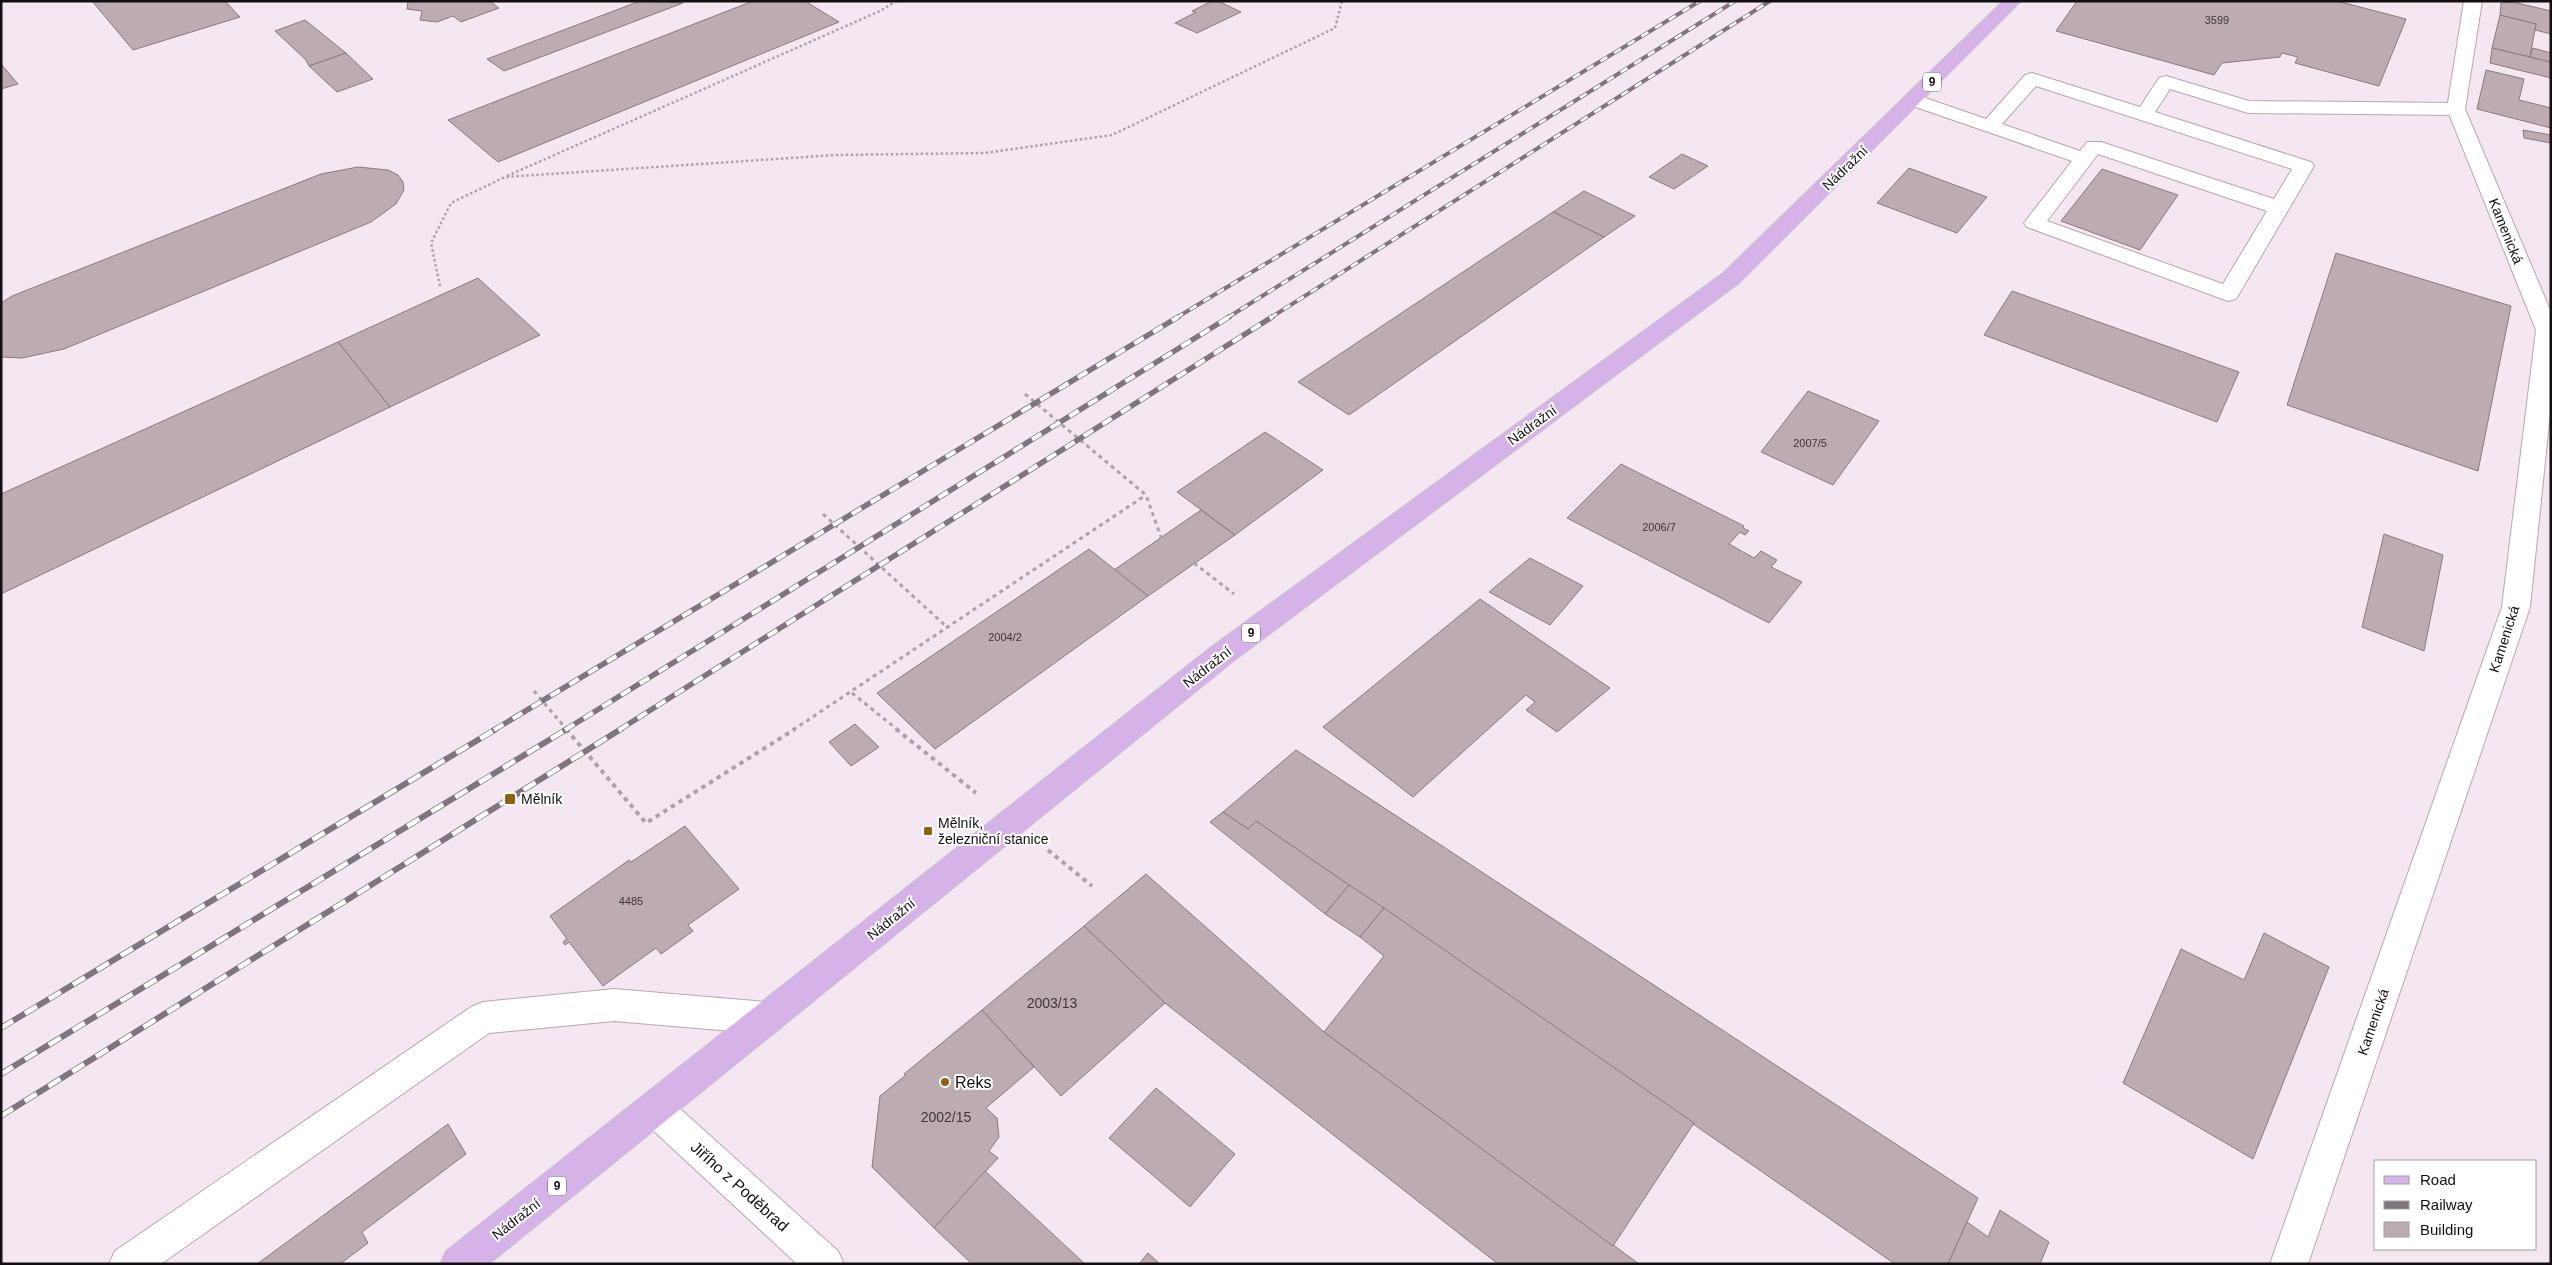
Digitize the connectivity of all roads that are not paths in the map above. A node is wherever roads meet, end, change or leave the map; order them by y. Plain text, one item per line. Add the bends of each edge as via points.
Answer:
1 (2013, 1) edge
2 (2473, 1) edge
3 (1914, 100) junction
4 (2456, 108) junction
5 (2144, 114) junction
6 (1990, 126) junction
7 (2084, 159) junction
8 (2279, 208) junction
9 (768, 1018) junction
10 (655, 1109) junction
11 (128, 1264) edge
12 (459, 1264) edge
13 (825, 1264) edge
14 (2289, 1264) edge

1 - 3 main road, Nádražní / 9
2 - 4 street
3 - 6 street
3 - 9 main road, Nádražní / 9 via 1732,278 1221,655
4 - 5 street via 2248,107 2166,82
4 - 14 street, Kamenická via 2547,330 2516,607
5 - 6 street via 2032,79
5 - 8 street via 2304,166
6 - 7 street
7 - 8 street via 2094,146
7 - 8 street via 2034,223 2228,294
9 - 10 main road, Nádražní / 9
9 - 11 street via 614,1005 483,1018
10 - 12 main road, Nádražní / 9
10 - 13 street, Jiřího z Poděbrad

